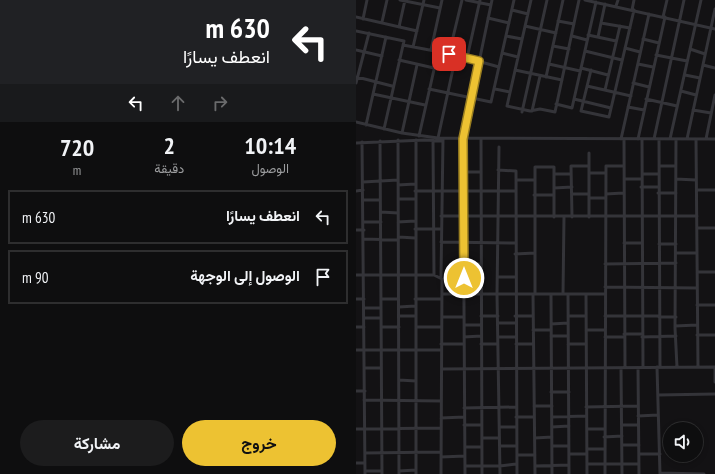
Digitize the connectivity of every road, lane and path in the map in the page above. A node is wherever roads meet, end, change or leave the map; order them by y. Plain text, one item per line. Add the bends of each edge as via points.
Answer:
1 (367, 0) edge
2 (387, 0) edge
3 (400, 0) edge
4 (405, 0) edge
5 (424, 0) edge
6 (442, 0) edge
7 (462, 0) edge
8 (466, 0) edge
9 (492, 0) edge
10 (514, 0) edge
11 (531, 0) edge
12 (547, 0) edge
13 (563, 0) edge
14 (579, 0) edge
15 (585, 0) edge
16 (618, 0) edge
17 (634, 0) edge
18 (667, 0) edge
19 (684, 0) edge
20 (701, 0) edge
21 (480, 1) edge
22 (598, 2) edge
23 (605, 4) junction
24 (423, 5) junction
25 (491, 5) junction
26 (616, 6) junction
27 (440, 8) junction
28 (715, 9) edge
29 (512, 10) junction
30 (633, 10) junction
31 (528, 14) junction
32 (649, 14) junction
33 (356, 17) edge
34 (664, 17) junction
35 (488, 18) junction
36 (363, 19) junction
37 (680, 20) junction
38 (558, 21) junction
39 (382, 22) junction
40 (509, 23) junction
41 (601, 23) junction
42 (574, 24) junction
43 (696, 24) junction
44 (525, 26) junction
45 (620, 26) junction
46 (399, 27) junction
47 (630, 28) junction
48 (711, 28) junction
49 (715, 28) edge
50 (540, 29) junction
51 (356, 31) edge
52 (417, 31) junction
53 (369, 33) junction
54 (556, 33) junction
55 (588, 35) junction
56 (506, 36) junction
57 (572, 36) junction
58 (386, 37) junction
59 (598, 37) junction
60 (522, 39) junction
61 (643, 39) junction
62 (588, 40) junction
63 (616, 42) junction
64 (659, 43) junction
65 (403, 45) junction
66 (553, 46) junction
67 (413, 47) junction
68 (625, 48) junction
69 (569, 49) junction
70 (356, 50) edge
71 (431, 50) junction
72 (690, 50) junction
73 (364, 52) junction
74 (438, 52) junction
75 (585, 52) junction
76 (640, 52) junction
77 (502, 53) junction
78 (449, 54) junction
79 (705, 54) junction
80 (456, 55) junction
81 (656, 55) junction
82 (382, 56) junction
83 (518, 57) junction
84 (612, 57) junction
85 (468, 58) junction
86 (672, 58) junction
87 (399, 60) junction
88 (622, 60) junction
89 (479, 61) junction
90 (687, 62) junction
91 (549, 64) junction
92 (638, 64) junction
93 (417, 65) junction
94 (703, 65) junction
95 (499, 67) junction
96 (653, 67) junction
97 (434, 68) junction
98 (564, 68) junction
99 (715, 68) edge
100 (515, 70) junction
101 (580, 70) junction
102 (590, 70) junction
103 (530, 74) junction
104 (608, 75) junction
105 (685, 75) junction
106 (540, 76) junction
107 (357, 77) edge
108 (546, 77) junction
109 (700, 78) junction
110 (562, 80) junction
111 (376, 81) junction
112 (356, 83) edge
113 (633, 83) junction
114 (392, 86) junction
115 (587, 86) junction
116 (649, 87) junction
117 (429, 89) junction
118 (495, 89) junction
119 (605, 90) junction
120 (680, 91) junction
121 (510, 92) junction
122 (615, 92) junction
123 (447, 93) junction
124 (373, 94) junction
125 (696, 95) junction
126 (715, 95) edge
127 (631, 96) junction
128 (390, 98) junction
129 (471, 98) junction
130 (574, 99) junction
131 (646, 99) junction
132 (408, 102) junction
133 (584, 102) junction
134 (591, 103) junction
135 (662, 103) junction
136 (556, 104) junction
137 (425, 105) junction
138 (714, 105) edge
139 (677, 106) junction
140 (628, 107) junction
141 (611, 108) junction
142 (644, 110) junction
143 (693, 110) junction
144 (522, 111) junction
145 (532, 111) junction
146 (589, 112) junction
147 (711, 113) junction
148 (356, 122) edge
149 (366, 125) junction
150 (384, 129) junction
151 (402, 133) junction
152 (419, 136) junction
153 (438, 138) junction
154 (463, 139) junction
155 (482, 139) junction
156 (623, 139) junction
157 (640, 139) junction
158 (654, 139) junction
159 (659, 139) junction
160 (670, 139) junction
161 (676, 139) junction
162 (687, 139) junction
163 (696, 139) junction
164 (706, 139) junction
165 (715, 139) edge
166 (398, 140) junction
167 (416, 140) junction
168 (433, 140) junction
169 (443, 140) junction
170 (380, 141) junction
171 (362, 142) junction
172 (356, 143) edge
173 (500, 147) dead end
174 (589, 152) dead end
175 (589, 166) junction
176 (624, 166) junction
177 (659, 166) junction
178 (676, 166) junction
179 (498, 170) junction
180 (463, 172) junction
181 (481, 172) junction
182 (589, 173) junction
183 (606, 173) junction
184 (555, 174) junction
185 (572, 174) junction
186 (642, 174) junction
187 (658, 174) junction
188 (624, 179) junction
189 (642, 179) junction
190 (676, 179) junction
191 (398, 180) junction
192 (516, 180) junction
193 (534, 180) junction
194 (696, 180) junction
195 (380, 181) junction
196 (363, 182) junction
197 (415, 184) junction
198 (398, 185) junction
199 (572, 187) junction
200 (642, 187) junction
201 (658, 187) junction
202 (554, 188) junction
203 (364, 190) junction
204 (415, 190) junction
205 (463, 190) junction
206 (481, 190) junction
207 (697, 190) junction
208 (715, 190) edge
209 (356, 191) edge
210 (434, 191) junction
211 (441, 191) junction
212 (498, 191) junction
213 (515, 191) junction
214 (623, 193) junction
215 (658, 193) junction
216 (572, 194) junction
217 (590, 194) junction
218 (606, 194) junction
219 (676, 194) junction
220 (534, 195) junction
221 (554, 195) junction
222 (398, 198) junction
223 (416, 198) junction
224 (590, 198) junction
225 (605, 198) junction
226 (364, 200) junction
227 (380, 200) junction
228 (381, 212) junction
229 (398, 213) junction
230 (481, 215) junction
231 (516, 215) junction
232 (441, 216) junction
233 (464, 216) junction
234 (498, 216) junction
235 (535, 216) junction
236 (554, 216) junction
237 (572, 216) junction
238 (605, 216) junction
239 (623, 216) junction
240 (641, 216) junction
241 (658, 216) junction
242 (676, 216) junction
243 (697, 216) junction
244 (564, 217) junction
245 (589, 217) junction
246 (415, 221) junction
247 (364, 222) junction
248 (381, 222) junction
249 (398, 222) junction
250 (697, 228) junction
251 (715, 228) edge
252 (415, 229) junction
253 (434, 229) junction
254 (441, 229) junction
255 (356, 230) edge
256 (364, 230) junction
257 (415, 238) junction
258 (364, 239) junction
259 (399, 239) junction
260 (380, 240) junction
261 (441, 242) junction
262 (481, 243) junction
263 (498, 243) junction
264 (624, 243) junction
265 (641, 243) junction
266 (464, 244) junction
267 (515, 244) junction
268 (659, 244) junction
269 (676, 244) junction
270 (535, 253) junction
271 (676, 253) junction
272 (697, 253) junction
273 (515, 254) junction
274 (464, 263) junction
275 (624, 263) junction
276 (641, 263) junction
277 (659, 263) junction
278 (676, 263) junction
279 (480, 264) junction
280 (605, 264) junction
281 (697, 272) junction
282 (715, 272) edge
283 (356, 275) edge
284 (364, 275) junction
285 (380, 275) junction
286 (399, 275) junction
287 (415, 275) junction
288 (434, 275) junction
289 (441, 277) junction
290 (498, 277) junction
291 (515, 277) junction
292 (605, 287) junction
293 (659, 287) junction
294 (676, 287) junction
295 (624, 288) junction
296 (642, 288) junction
297 (697, 288) junction
298 (442, 294) junction
299 (464, 294) junction
300 (481, 294) junction
301 (497, 294) junction
302 (515, 294) junction
303 (534, 294) junction
304 (551, 294) junction
305 (563, 294) junction
306 (568, 294) junction
307 (586, 294) junction
308 (605, 294) junction
309 (364, 299) junction
310 (398, 299) junction
311 (415, 299) junction
312 (442, 299) junction
313 (356, 300) edge
314 (381, 300) junction
315 (697, 304) junction
316 (715, 305) edge
317 (415, 306) junction
318 (399, 307) junction
319 (364, 308) junction
320 (381, 308) junction
321 (399, 316) junction
322 (415, 316) junction
323 (481, 316) junction
324 (498, 316) junction
325 (515, 316) junction
326 (533, 316) junction
327 (568, 316) junction
328 (586, 316) junction
329 (605, 316) junction
330 (624, 316) junction
331 (642, 316) junction
332 (442, 317) junction
333 (464, 317) junction
334 (659, 317) junction
335 (676, 317) junction
336 (364, 318) junction
337 (381, 318) junction
338 (498, 323) junction
339 (515, 323) junction
340 (568, 323) junction
341 (551, 324) junction
342 (464, 325) junction
343 (481, 325) junction
344 (697, 325) junction
345 (675, 326) junction
346 (356, 327) edge
347 (364, 327) junction
348 (381, 327) junction
349 (399, 327) junction
350 (416, 327) junction
351 (441, 327) junction
352 (533, 330) junction
353 (551, 330) junction
354 (586, 330) junction
355 (605, 330) junction
356 (642, 335) junction
357 (697, 335) junction
358 (715, 335) edge
359 (481, 336) junction
360 (551, 336) junction
361 (568, 336) junction
362 (624, 336) junction
363 (659, 336) junction
364 (676, 336) junction
365 (464, 337) junction
366 (498, 337) junction
367 (516, 337) junction
368 (605, 337) junction
369 (441, 344) junction
370 (464, 344) junction
371 (481, 344) junction
372 (498, 344) junction
373 (516, 344) junction
374 (533, 344) junction
375 (568, 344) junction
376 (586, 344) junction
377 (416, 349) junction
378 (356, 350) edge
379 (364, 350) junction
380 (381, 350) junction
381 (399, 350) junction
382 (441, 350) junction
383 (658, 367) junction
384 (677, 367) junction
385 (698, 367) junction
386 (715, 367) edge
387 (364, 368) junction
388 (381, 368) junction
389 (534, 368) junction
390 (551, 368) junction
391 (568, 368) junction
392 (586, 368) junction
393 (604, 368) junction
394 (623, 368) junction
395 (638, 368) junction
396 (643, 368) junction
397 (442, 369) junction
398 (464, 369) junction
399 (482, 369) junction
400 (499, 369) junction
401 (516, 369) junction
402 (399, 380) junction
403 (416, 381) junction
404 (715, 382) edge
405 (356, 391) edge
406 (365, 391) junction
407 (551, 392) junction
408 (568, 392) junction
409 (715, 394) edge
410 (658, 395) junction
411 (364, 400) junction
412 (381, 400) junction
413 (399, 400) junction
414 (416, 400) junction
415 (441, 400) junction
416 (622, 405) junction
417 (534, 406) junction
418 (552, 406) junction
419 (604, 406) junction
420 (638, 406) junction
421 (482, 407) junction
422 (499, 407) junction
423 (516, 407) junction
424 (586, 407) junction
425 (464, 408) junction
426 (658, 415) junction
427 (586, 416) junction
428 (638, 416) junction
429 (464, 417) junction
430 (516, 417) junction
431 (534, 417) junction
432 (552, 417) junction
433 (568, 417) junction
434 (441, 418) junction
435 (464, 425) junction
436 (482, 425) junction
437 (622, 425) junction
438 (638, 425) junction
439 (569, 426) junction
440 (516, 427) junction
441 (552, 427) junction
442 (399, 428) junction
443 (416, 428) junction
444 (441, 428) junction
445 (500, 428) junction
446 (356, 429) edge
447 (364, 429) junction
448 (381, 429) junction
449 (587, 429) junction
450 (604, 429) junction
451 (622, 436) junction
452 (552, 437) junction
453 (604, 437) junction
454 (482, 438) junction
455 (500, 438) junction
456 (534, 438) junction
457 (622, 445) junction
458 (500, 446) junction
459 (516, 446) junction
460 (552, 446) junction
461 (569, 446) junction
462 (639, 446) junction
463 (465, 447) junction
464 (482, 447) junction
465 (587, 449) junction
466 (604, 449) junction
467 (365, 452) junction
468 (440, 452) junction
469 (382, 453) junction
470 (399, 453) junction
471 (416, 453) junction
472 (569, 454) junction
473 (587, 454) junction
474 (639, 454) junction
475 (660, 454) junction
476 (516, 455) junction
477 (535, 455) junction
478 (465, 456) junction
479 (440, 457) junction
480 (356, 463) edge
481 (365, 463) junction
482 (516, 464) junction
483 (587, 464) junction
484 (604, 464) junction
485 (621, 464) junction
486 (639, 464) junction
487 (569, 465) junction
488 (465, 466) junction
489 (481, 466) junction
490 (500, 466) junction
491 (535, 466) junction
492 (552, 466) junction
493 (365, 472) edge
494 (399, 472) edge
495 (416, 472) edge
496 (382, 473) edge
497 (660, 473) edge
498 (441, 474) edge
499 (465, 474) edge
500 (482, 474) edge
501 (500, 474) edge
502 (517, 474) edge
503 (535, 474) edge
504 (552, 474) edge
505 (569, 474) edge
506 (587, 474) edge
507 (604, 474) edge
508 (622, 474) edge
509 (639, 474) edge
510 (704, 474) edge

1 - 36 street
2 - 39 street
3 - 4 street
4 - 24 street
4 - 46 street
5 - 24 street
6 - 27 street
7 - 78 street
8 - 21 street
9 - 25 street
10 - 29 street
11 - 31 street
12 - 50 street
13 - 38 street
14 - 42 street
15 - 22 street
16 - 26 street
17 - 30 street
18 - 34 street
19 - 37 street
20 - 43 street
21 - 25 street
21 - 85 street
22 - 23 street
22 - 55 street
23 - 26 street
23 - 41 street
24 - 27 street
24 - 52 street
25 - 35 street
26 - 30 street
27 - 71 street
28 - 48 street
29 - 31 street
29 - 40 street
30 - 32 street
30 - 47 street
31 - 44 street
32 - 34 street
32 - 61 street
33 - 36 street
34 - 37 street
34 - 64 street
35 - 40 street
35 - 89 street
36 - 39 street
37 - 43 street
37 - 86 street
38 - 42 street
38 - 54 street
39 - 46 street
40 - 56 street
41 - 45 street
41 - 59 street
42 - 57 street
43 - 48 street
43 - 72 street
44 - 50 street
44 - 60 street
45 - 47 street
45 - 63 street
46 - 52 street
47 - 68 street
48 - 49 street
48 - 79 street
50 - 54 street
50 - 103 street
51 - 53 street
52 - 67 street
53 - 58 street
53 - 73 street
54 - 66 street
55 - 59 street
55 - 62 street
56 - 60 street
56 - 77 street
57 - 62 street
57 - 69 street
58 - 65 street via 402,40
58 - 82 street
59 - 63 street
60 - 83 street
61 - 64 street
61 - 76 street
62 - 75 street
63 - 84 street
64 - 81 street
65 - 67 street
65 - 87 street
66 - 69 street
66 - 91 street
67 - 71 street
68 - 76 street
68 - 88 street
69 - 98 street
70 - 73 street
71 - 74 street
72 - 79 street
72 - 90 street
73 - 82 street
73 - 107 street
74 - 78 street
74 - 97 street
75 - 84 street
75 - 101 street
76 - 92 street
77 - 83 street
77 - 95 street
78 - 80 street
79 - 94 street
80 - 85 street
80 - 123 street
81 - 86 street
81 - 96 street
82 - 111 street
83 - 100 street
84 - 88 street
84 - 104 street
85 - 89 street
86 - 90 street
86 - 135 street
87 - 93 street
87 - 114 street
88 - 122 street
89 - 95 street
89 - 129 street
90 - 105 street
91 - 98 street
91 - 108 street
92 - 96 street
92 - 113 street
93 - 97 street
93 - 132 street
94 - 99 street
94 - 109 street
95 - 118 street
96 - 116 street
97 - 117 street
98 - 101 street
98 - 110 street
100 - 103 street
100 - 121 street
101 - 102 street
101 - 130 street
102 - 104 street
102 - 115 street
103 - 106 street
103 - 144 street
104 - 119 street
105 - 109 street
105 - 120 street
106 - 108 street
106 - 145 street
107 - 111 street
107 - 112 street
108 - 110 street
109 - 125 street
110 - 136 street
111 - 114 street
111 - 124 street
113 - 116 street
113 - 127 street
114 - 128 street
115 - 119 street
115 - 133 street
116 - 131 street
117 - 123 street
117 - 137 street
118 - 121 street
118 - 129 street via 491,102
119 - 122 street
120 - 125 street
120 - 139 street
121 - 144 street via 507,106
122 - 127 street
122 - 141 street
123 - 129 street
123 - 153 street
124 - 128 street
124 - 149 street
125 - 143 street
126 - 138 street
127 - 140 street
128 - 132 street
128 - 150 street
129 - 154 street
130 - 133 street
130 - 136 street via 572,108
131 - 135 street
131 - 142 street
132 - 137 street
132 - 151 street
133 - 134 street
133 - 146 street via 581,111
134 - 141 street
134 - 146 street
135 - 139 street
135 - 158 street
136 - 145 street via 555,112 540,109
137 - 152 street
138 - 147 street
139 - 160 street
140 - 142 street
140 - 156 street
141 - 146 street via 609,116
142 - 157 street
143 - 147 street
143 - 162 street
144 - 145 street
147 - 164 street
148 - 149 street
149 - 150 street
150 - 151 street
151 - 152 street
152 - 153 street
153 - 169 street
154 - 155 street
154 - 169 street
154 - 180 street
155 - 156 street
155 - 181 street
156 - 157 street
156 - 176 street
157 - 158 street
157 - 186 street
158 - 159 street
159 - 160 street
159 - 177 street
160 - 161 street
161 - 162 street
161 - 178 street
162 - 163 street
163 - 164 street
163 - 194 street
164 - 165 street
166 - 167 street
166 - 170 street
166 - 191 street
167 - 168 street
167 - 197 street
168 - 169 street
168 - 210 street
169 - 211 street
170 - 171 street
170 - 195 street
171 - 172 street
171 - 196 street
173 - 179 street
174 - 175 street
175 - 182 street
175 - 185 street via 572,166
176 - 183 street via 606,166
176 - 188 street
177 - 178 street
177 - 187 street
178 - 190 street
179 - 192 street via 516,171
179 - 212 street
180 - 181 street
180 - 205 street
181 - 206 street
182 - 183 street
182 - 217 street
183 - 218 street
184 - 185 street
184 - 193 street via 554,167 534,167
184 - 202 street
185 - 199 street
186 - 187 street
186 - 189 street
187 - 201 street
188 - 189 street
188 - 214 street
189 - 200 street
190 - 194 street
190 - 219 street
191 - 195 street
191 - 198 street
192 - 193 street
192 - 213 street
193 - 220 street
194 - 207 street
195 - 196 street
195 - 227 street
196 - 203 street
197 - 198 street
197 - 204 street
198 - 222 street
199 - 202 street
199 - 216 street
200 - 201 street
200 - 240 street
201 - 215 street
202 - 221 street
203 - 209 street
203 - 226 street
204 - 210 street
204 - 223 street
205 - 206 street
205 - 211 street
205 - 233 street
206 - 212 street
206 - 230 street
207 - 208 street
207 - 243 street
210 - 211 street
210 - 253 street
211 - 232 street
212 - 213 street
212 - 234 street
213 - 231 street
214 - 218 street
214 - 239 street
215 - 219 street
215 - 241 street
216 - 217 street
216 - 237 street
217 - 224 street
218 - 225 street
219 - 242 street
220 - 221 street
220 - 235 street
221 - 236 street
222 - 223 street
222 - 229 street
223 - 246 street
224 - 225 street
224 - 245 street
225 - 238 street
226 - 227 street
226 - 247 street
227 - 228 street
228 - 229 street
228 - 248 street
229 - 249 street
230 - 233 street
230 - 234 street
230 - 262 street
231 - 234 street
231 - 235 street
231 - 267 street
232 - 233 street
232 - 254 street
233 - 266 street
234 - 263 street
235 - 236 street
235 - 270 street
236 - 244 street
237 - 244 street
237 - 245 street
238 - 239 street
238 - 245 street
238 - 280 street
239 - 240 street
239 - 264 street
240 - 241 street
240 - 265 street
241 - 242 street
241 - 268 street
242 - 243 street
242 - 269 street
243 - 250 street
244 - 305 street
246 - 249 street
246 - 252 street
247 - 248 street
247 - 256 street
248 - 260 street
249 - 259 street
250 - 251 street
250 - 272 street
252 - 253 street
252 - 257 street
253 - 254 street
253 - 288 street
254 - 261 street
255 - 256 street
256 - 258 street
257 - 259 street
257 - 287 street
258 - 260 street
258 - 284 street
259 - 260 street
259 - 286 street
260 - 285 street
261 - 266 street
261 - 289 street
262 - 263 street
262 - 266 street
262 - 279 street
263 - 267 street
263 - 290 street
264 - 265 street
264 - 275 street
265 - 276 street
266 - 274 street
267 - 273 street
268 - 269 street
268 - 277 street
269 - 271 street
270 - 273 street
270 - 303 street
271 - 272 street
271 - 278 street
272 - 281 street
273 - 291 street
274 - 279 street
274 - 299 street
275 - 276 street
275 - 280 street
275 - 295 street
276 - 277 street
276 - 296 street
277 - 278 street
277 - 293 street
278 - 294 street
279 - 300 street
280 - 292 street
281 - 282 street
281 - 297 street
283 - 284 street
284 - 285 street
284 - 309 street
285 - 286 street
285 - 314 street
286 - 287 street
286 - 310 street
287 - 288 street
287 - 311 street
288 - 289 street
289 - 298 street
290 - 291 street
290 - 301 street
291 - 302 street
292 - 295 street
292 - 308 street
293 - 294 street
293 - 296 street
293 - 334 street
294 - 297 street
294 - 335 street
295 - 296 street
295 - 330 street
296 - 331 street
297 - 315 street
298 - 299 street
298 - 312 street
299 - 300 street
299 - 333 street
300 - 301 street
300 - 323 street
301 - 302 street
301 - 324 street
302 - 303 street
302 - 325 street
303 - 304 street
303 - 326 street
304 - 305 street
304 - 341 street
305 - 306 street
306 - 307 street
306 - 327 street
307 - 308 street
307 - 328 street
308 - 329 street
309 - 313 street
309 - 319 street
310 - 314 street
310 - 318 street
311 - 312 street
311 - 317 street
312 - 332 street
314 - 320 street
315 - 316 street
315 - 344 street
317 - 318 street
317 - 322 street
318 - 321 street
319 - 320 street
319 - 336 street
320 - 337 street
321 - 322 street
321 - 349 street
322 - 350 street
323 - 324 street
323 - 343 street
324 - 338 street
325 - 326 street
325 - 339 street
326 - 352 street
327 - 328 street
327 - 340 street
328 - 354 street
329 - 330 street
329 - 355 street
330 - 331 street
330 - 362 street
331 - 334 street
331 - 356 street
332 - 333 street
332 - 351 street
333 - 342 street
334 - 335 street
334 - 363 street
335 - 345 street
336 - 337 street
336 - 347 street
337 - 348 street
338 - 339 street
338 - 366 street
339 - 367 street
340 - 341 street
340 - 361 street
341 - 353 street
342 - 343 street
342 - 365 street
343 - 359 street
344 - 345 street
344 - 357 street
345 - 364 street
346 - 347 street
347 - 379 street
348 - 349 street
348 - 380 street
349 - 381 street
350 - 351 street
350 - 377 street
351 - 369 street
352 - 353 street
352 - 374 street
353 - 360 street
354 - 355 street
354 - 376 street
355 - 368 street
356 - 362 street
356 - 363 street
356 - 396 street
357 - 358 street
357 - 385 street
359 - 365 street
359 - 371 street
360 - 361 street
360 - 390 street
361 - 375 street
362 - 368 street
362 - 394 street
363 - 364 street
363 - 383 street
364 - 384 street
365 - 370 street
366 - 367 street
366 - 372 street
367 - 373 street
368 - 393 street
369 - 370 street
369 - 382 street
370 - 398 street
371 - 372 street
371 - 399 street
372 - 400 street
373 - 374 street
373 - 401 street
374 - 389 street
375 - 376 street
375 - 391 street
376 - 392 street
377 - 381 street
377 - 382 street
377 - 403 street
378 - 379 street
379 - 380 street
379 - 387 street
380 - 381 street
380 - 388 street
381 - 402 street
382 - 397 street
383 - 384 street
383 - 396 street
383 - 410 street
384 - 385 street
385 - 386 street
386 - 404 street
387 - 388 street
387 - 406 street
388 - 412 street
389 - 390 street
389 - 401 street
389 - 417 street
390 - 391 street
390 - 407 street
391 - 392 street
391 - 408 street
392 - 393 street
392 - 424 street
393 - 394 street
393 - 419 street
394 - 395 street
394 - 416 street
395 - 396 street
395 - 420 street
397 - 398 street
397 - 415 street
398 - 399 street
398 - 425 street
399 - 400 street
399 - 421 street
400 - 401 street
400 - 422 street
401 - 423 street
402 - 403 street
402 - 413 street
403 - 414 street
405 - 406 street
406 - 411 street
407 - 408 street
407 - 418 street
408 - 433 street
409 - 410 street
410 - 426 street
411 - 412 street
411 - 447 street
412 - 413 street
412 - 448 street
413 - 414 street
413 - 442 street
414 - 415 street
414 - 443 street
415 - 434 street
416 - 419 street
416 - 420 street
416 - 437 street
417 - 418 street
417 - 431 street
418 - 432 street
419 - 424 street
419 - 450 street
420 - 428 street
421 - 422 street
421 - 425 street
421 - 436 street
422 - 423 street
422 - 445 street
423 - 430 street
424 - 427 street
425 - 429 street
426 - 428 street
426 - 475 street
427 - 433 street
427 - 449 street
428 - 438 street
429 - 434 street
429 - 435 street
430 - 431 street
430 - 440 street
431 - 456 street
432 - 433 street
432 - 441 street
433 - 439 street
434 - 444 street
435 - 436 street
435 - 463 street
436 - 454 street
437 - 438 street
437 - 451 street
438 - 462 street
439 - 441 street
439 - 461 street
440 - 445 street
440 - 459 street
441 - 452 street
442 - 443 street
442 - 448 street
442 - 470 street
443 - 444 street
443 - 471 street
444 - 468 street
445 - 455 street
446 - 447 street
447 - 448 street
447 - 467 street
448 - 469 street
449 - 450 street
449 - 465 street
450 - 453 street
451 - 453 street
451 - 457 street
452 - 456 street
452 - 460 street
453 - 466 street
454 - 455 street
454 - 464 street
455 - 458 street
456 - 477 street
457 - 462 street
457 - 485 street
458 - 459 street
458 - 490 street
459 - 476 street
460 - 461 street
460 - 492 street
461 - 472 street
462 - 474 street
463 - 464 street
463 - 478 street
464 - 489 street
465 - 466 street
465 - 473 street
466 - 484 street
467 - 469 street
467 - 481 street
468 - 471 street
468 - 479 street
469 - 470 street
469 - 496 street
470 - 471 street
470 - 494 street
471 - 495 street
472 - 473 street
472 - 487 street
473 - 483 street
474 - 475 street
474 - 486 street
475 - 497 street
476 - 477 street
476 - 482 street
477 - 491 street
478 - 479 street
478 - 488 street
479 - 498 street
480 - 481 street
481 - 493 street
482 - 490 street
482 - 502 street
483 - 484 street
483 - 506 street
484 - 485 street
484 - 507 street
485 - 486 street
485 - 508 street
486 - 509 street
487 - 492 street
487 - 505 street
488 - 489 street
488 - 499 street
489 - 490 street
489 - 500 street
490 - 501 street
491 - 492 street
491 - 503 street
492 - 504 street
493 - 496 street
494 - 495 street
497 - 510 street

